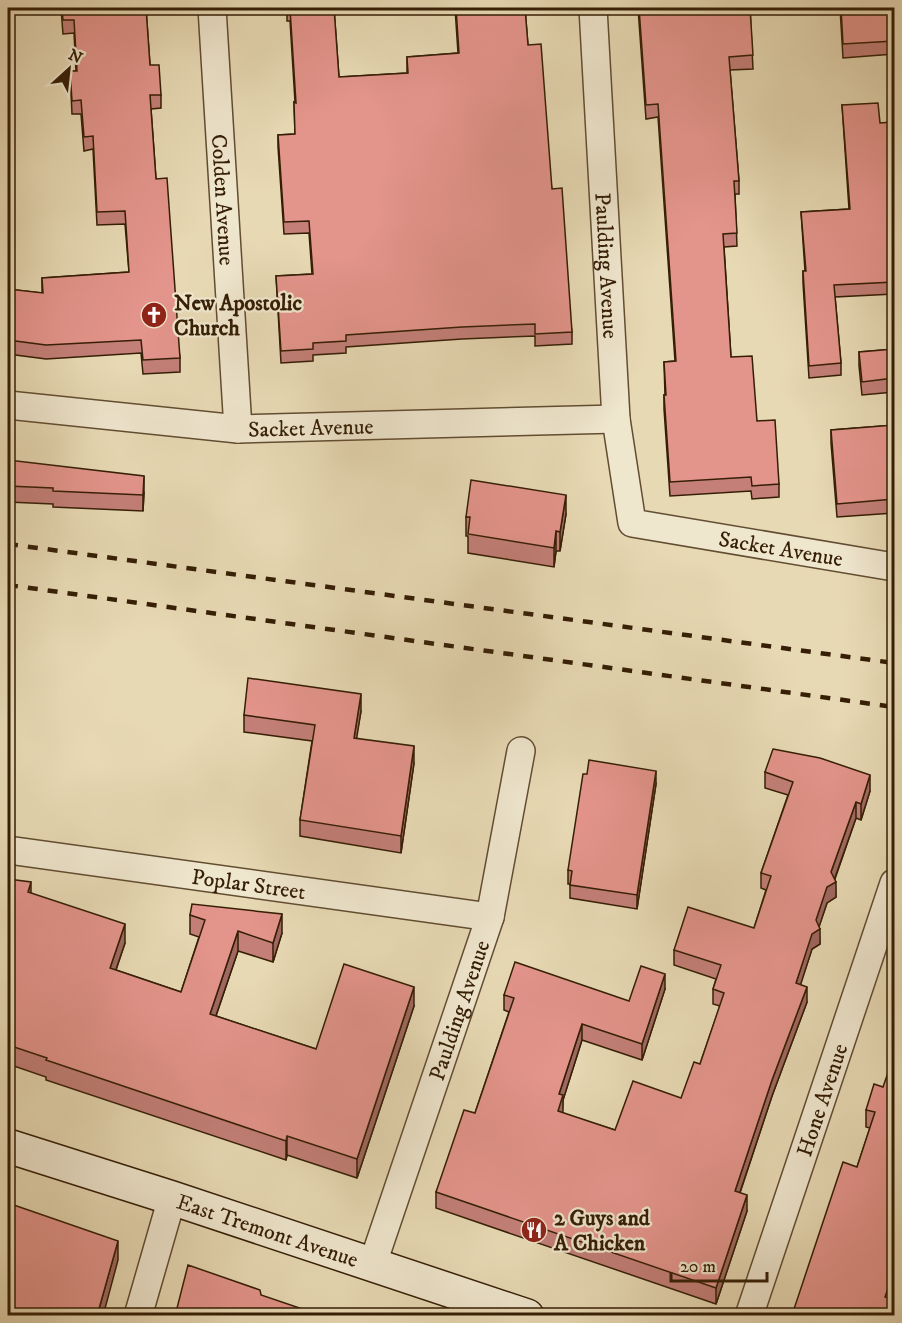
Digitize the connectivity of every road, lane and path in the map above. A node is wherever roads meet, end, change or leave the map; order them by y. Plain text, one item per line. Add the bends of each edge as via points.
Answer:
1 (212, 8) edge
2 (593, 8) edge
3 (8, 405) edge
4 (616, 419) junction
5 (238, 429) junction
6 (632, 523) joint
7 (894, 567) edge
8 (521, 752) dead end
9 (8, 850) edge
10 (894, 883) edge
11 (490, 917) junction
12 (8, 1146) edge
13 (172, 1198) junction
14 (372, 1263) junction
15 (138, 1316) edge
16 (527, 1316) edge
17 (749, 1316) edge

1 - 5 street, Colden Avenue
2 - 4 street, Paulding Avenue
3 - 5 street, Sacket Avenue
4 - 5 street, Sacket Avenue
4 - 6 street, Paulding Avenue
6 - 7 street, Sacket Avenue
8 - 11 street, Paulding Avenue
9 - 11 street, Poplar Street
10 - 17 street, Hone Avenue
11 - 14 street, Paulding Avenue
12 - 13 main road, East Tremont Avenue
13 - 14 main road, East Tremont Avenue
13 - 15 street
14 - 16 main road, East Tremont Avenue

